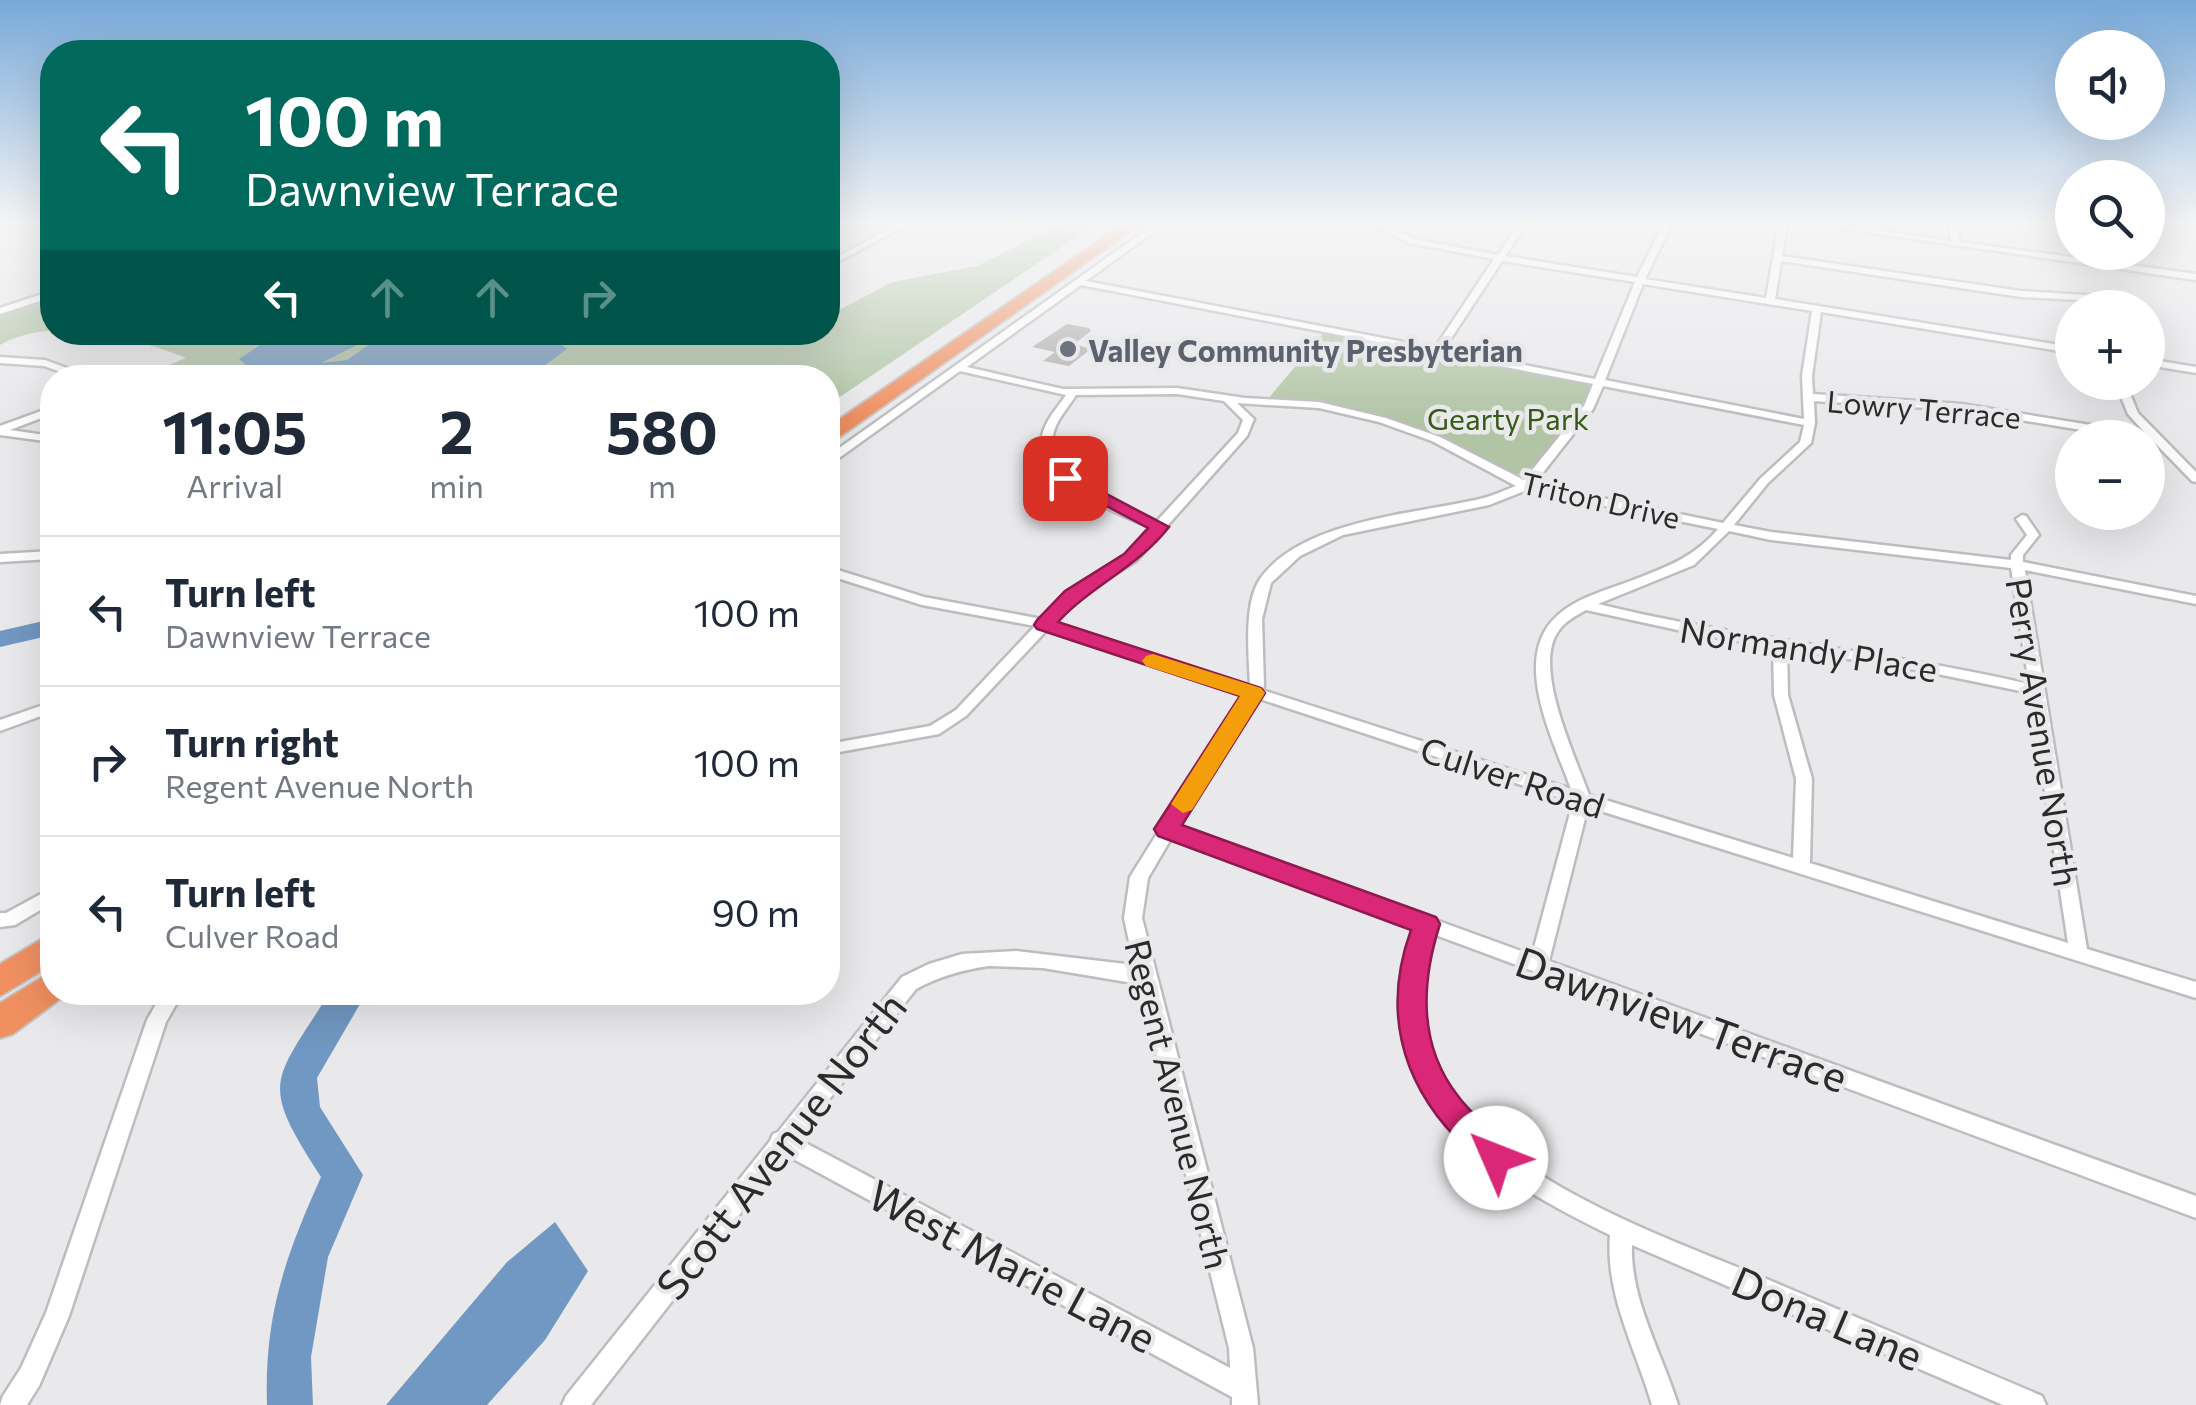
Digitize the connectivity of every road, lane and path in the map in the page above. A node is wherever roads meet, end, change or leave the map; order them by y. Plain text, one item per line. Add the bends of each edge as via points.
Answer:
1 (1014, 289) edge
2 (1042, 289) edge
3 (1069, 289) edge
4 (1112, 289) edge
5 (1477, 289) edge
6 (1636, 289) edge
7 (1691, 289) edge
8 (1772, 289) edge
9 (1985, 289) edge
10 (2055, 296) edge
11 (40, 298) edge
12 (1770, 302) junction
13 (1817, 309) junction
14 (0, 311) edge
15 (2055, 347) edge
16 (1436, 352) junction
17 (0, 360) edge
18 (52, 365) edge
19 (2165, 365) edge
20 (959, 368) junction
21 (2196, 370) edge
22 (1598, 382) junction
23 (1073, 392) junction
24 (856, 394) dead end
25 (1807, 398) junction
26 (1226, 399) junction
27 (40, 415) edge
28 (2055, 422) edge
29 (1810, 423) junction
30 (840, 428) edge
31 (0, 431) edge
32 (40, 437) edge
33 (2165, 445) edge
34 (840, 452) edge
35 (2196, 479) edge
36 (1526, 486) junction
37 (2022, 519) dead end
38 (1160, 527) junction
39 (1726, 528) junction
40 (40, 556) edge
41 (0, 558) edge
42 (2017, 564) junction
43 (840, 575) edge
44 (2196, 600) edge
45 (1584, 605) junction
46 (1044, 625) junction
47 (1780, 643) junction
48 (2036, 690) junction
49 (1253, 693) junction
50 (40, 711) edge
51 (0, 726) edge
52 (840, 748) edge
53 (1582, 799) junction
54 (1167, 829) junction
55 (1801, 868) junction
56 (40, 901) edge
57 (5, 920) edge
58 (1426, 924) junction
59 (40, 955) edge
60 (2078, 955) junction
61 (1539, 965) junction
62 (1146, 972) junction
63 (0, 982) edge
64 (2196, 990) edge
65 (40, 995) edge
66 (166, 1005) edge
67 (0, 1023) edge
68 (781, 1141) junction
69 (2196, 1207) edge
70 (1622, 1229) junction
71 (1245, 1398) edge
72 (12, 1405) edge
73 (575, 1405) edge
74 (1665, 1405) edge
75 (2033, 1405) edge

1 - 24 highway
2 - 30 highway
3 - 20 street
4 - 16 street, Lowry Terrace
5 - 16 street
6 - 22 street, Regent Avenue North
7 - 12 street
8 - 12 street
9 - 10 street
11 - 14 street
12 - 13 street
13 - 15 street
13 - 25 street
16 - 22 street, Lowry Terrace
17 - 18 street
19 - 21 street
20 - 23 street, Triton Drive
20 - 34 street
22 - 29 street, Lowry Terrace
22 - 36 street, Regent Avenue North via 1582,418
23 - 26 street, Triton Drive via 1177,391
23 - 38 street via 1050,427 1047,452 1054,465 1082,489
25 - 28 street, Lowry Terrace via 1962,407
25 - 29 street
26 - 36 street, Triton Drive via 1319,405 1382,420 1436,439
26 - 38 street via 1244,412 1248,427
27 - 31 street
29 - 39 street via 1805,443
31 - 32 street
33 - 35 street
36 - 39 street, Triton Drive
36 - 49 street, Regent Avenue North via 1489,502 1339,532 1294,552 1265,582 1258,600
37 - 42 street, Perry Avenue North via 2033,535
38 - 46 street
39 - 42 street, Triton Drive
39 - 45 street via 1681,566
40 - 41 street
42 - 44 street, Triton Drive
42 - 48 street, Perry Avenue North
43 - 46 street, Culver Road via 922,601
45 - 47 street, Normandy Place
45 - 53 street via 1554,626 1542,658 1545,692
46 - 49 street, Culver Road
46 - 52 street via 960,714 934,730
47 - 48 street, Normandy Place
47 - 55 street via 1781,694 1804,779
48 - 60 street, Perry Avenue North
49 - 53 street, Culver Road
49 - 54 street, Regent Avenue North
50 - 51 street
53 - 55 street, Culver Road
53 - 61 street
54 - 58 street, Dawnview Terrace
54 - 62 street, Regent Avenue North via 1134,897
55 - 60 street, Culver Road
56 - 57 street
58 - 61 street, Dawnview Terrace
58 - 70 street, Dona Lane via 1413,964 1410,1010 1425,1066 1446,1106 1514,1172
59 - 63 highway
60 - 64 street, Culver Road
61 - 69 street, Dawnview Terrace
62 - 68 street, Scott Avenue North via 991,955 934,968 889,1004
62 - 71 street, Regent Avenue North via 1241,1348
65 - 67 highway
66 - 72 street via 57,1316
68 - 71 street, West Marie Lane
68 - 73 street, Scott Avenue North
70 - 74 street via 1622,1278
70 - 75 street, Dona Lane

